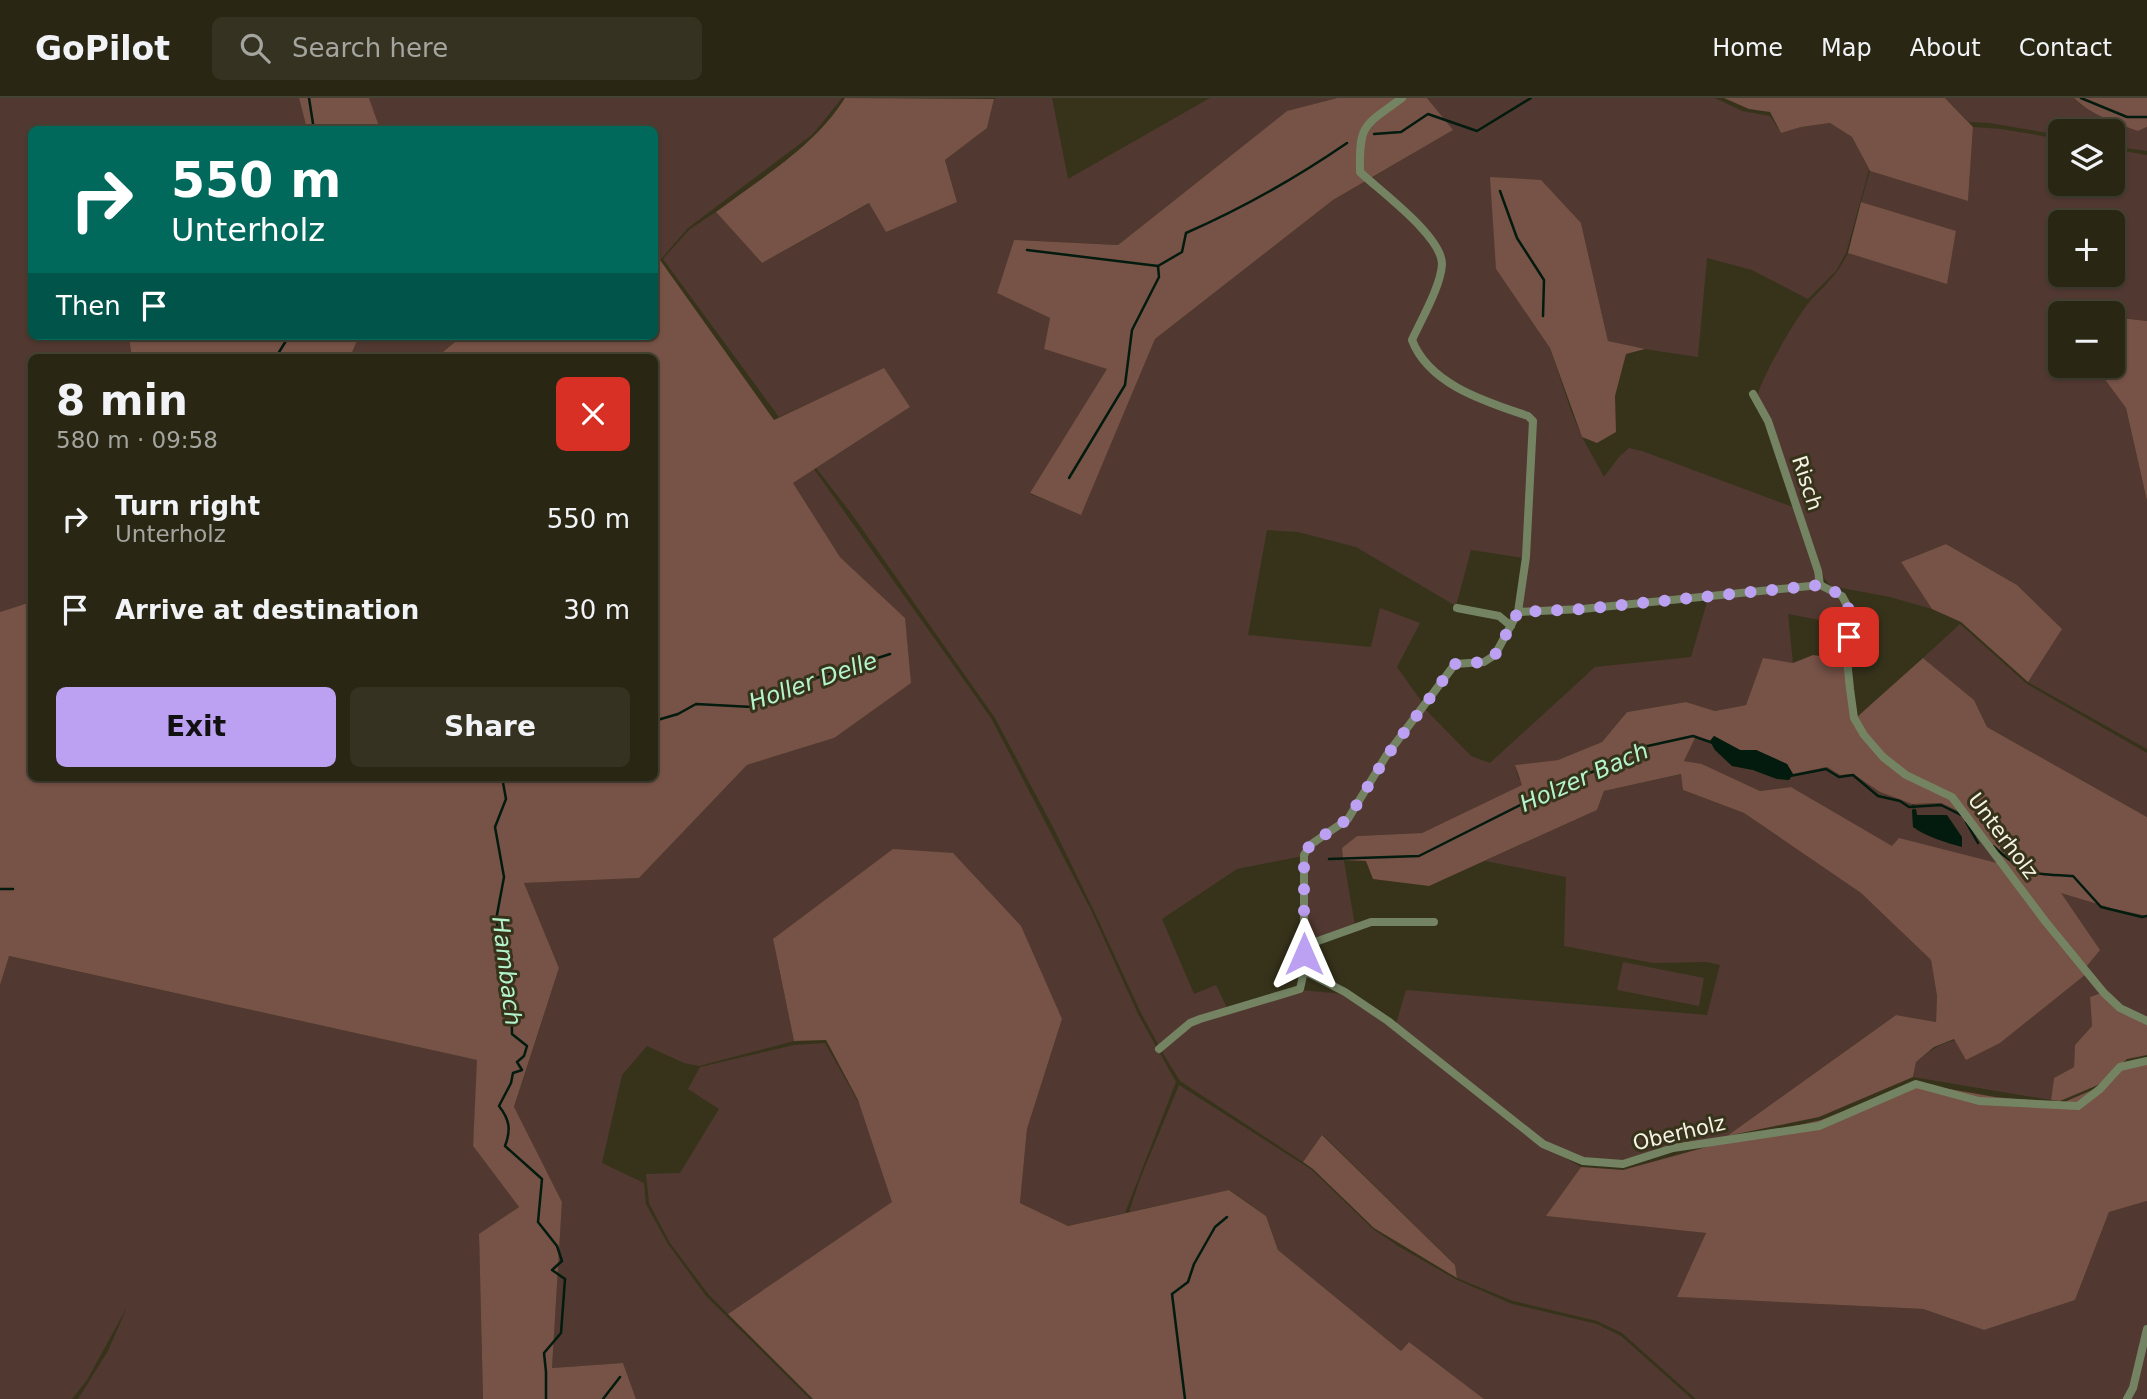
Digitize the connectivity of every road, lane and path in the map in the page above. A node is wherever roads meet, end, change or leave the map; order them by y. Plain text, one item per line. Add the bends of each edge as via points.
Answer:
1 (1402, 98) edge
2 (1754, 394) dead end
3 (1821, 585) junction
4 (1457, 608) dead end
5 (1518, 612) junction
6 (1511, 626) junction
7 (1434, 922) dead end
8 (1304, 946) junction
9 (1304, 971) junction
10 (2147, 1021) edge
11 (1160, 1049) dead end
12 (2147, 1061) edge
13 (2147, 1329) edge
14 (2127, 1399) edge

1 - 5 street via 1366,125 1360,144 1360,172 1414,219 1440,254 1437,282 1412,340 1418,355 1475,398 1533,421 1526,557
2 - 3 street, Risch via 1774,437
3 - 5 street
3 - 10 street, Unterholz via 1842,596 1849,609 1850,689 1854,718 1864,735 1906,775 1952,797 2104,993 2120,1008
4 - 6 street via 1499,616
5 - 6 street
6 - 8 street via 1495,655 1484,662 1455,664 1386,757 1348,819 1310,845 1304,855
7 - 8 street via 1371,922
8 - 9 street
9 - 11 street via 1300,989 1190,1023
9 - 12 street, Oberholz via 1388,1021 1543,1144 1583,1161 1623,1164 1673,1148 1819,1126 1916,1084 1979,1101 2078,1106 2120,1068
13 - 14 street

